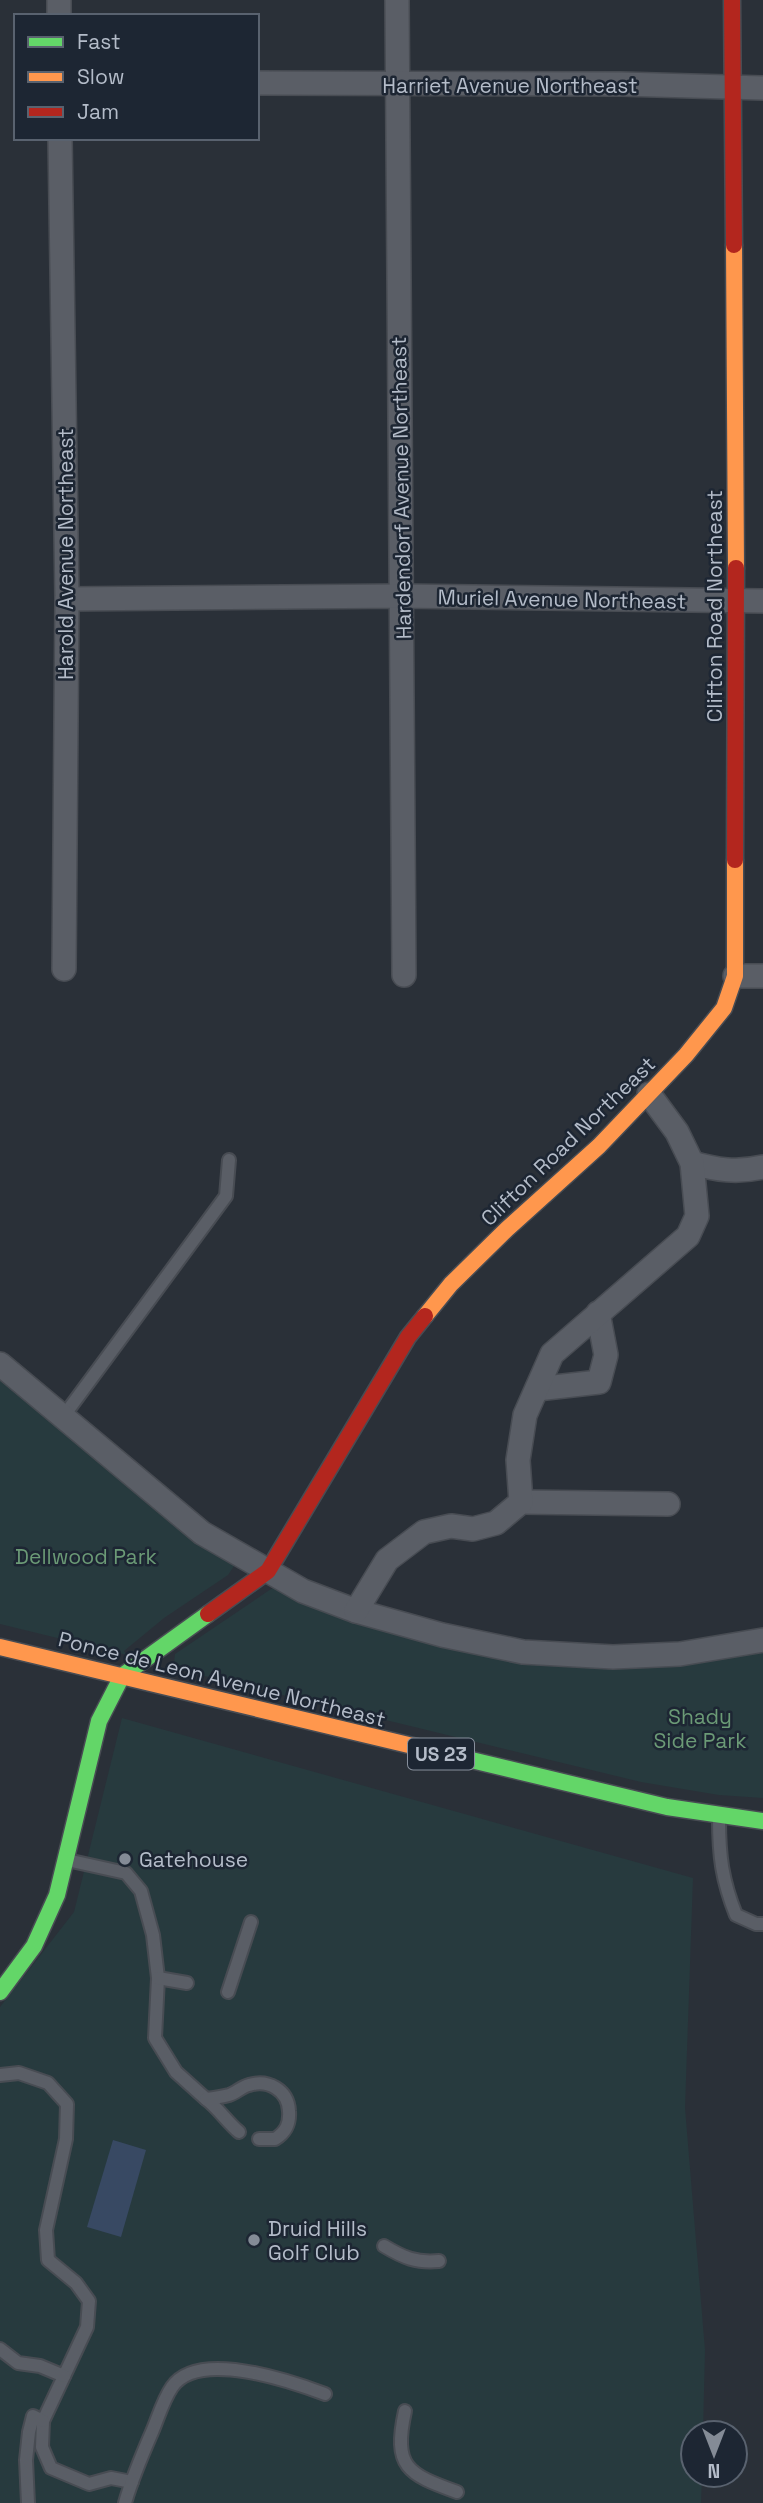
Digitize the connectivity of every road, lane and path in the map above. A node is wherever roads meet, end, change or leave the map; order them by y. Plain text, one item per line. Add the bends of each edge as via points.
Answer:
1 (397, 0) edge
2 (732, 0) edge
3 (259, 83) edge
4 (397, 85) junction
5 (733, 88) junction
6 (763, 88) edge
7 (60, 140) edge
8 (402, 596) junction
9 (67, 599) junction
10 (763, 601) edge
11 (736, 602) junction
12 (64, 969) dead end
13 (404, 975) dead end
14 (735, 976) junction
15 (763, 976) edge
16 (649, 1094) junction
17 (229, 1160) dead end
18 (692, 1163) junction
19 (763, 1167) edge
20 (598, 1313) junction
21 (0, 1364) edge
22 (537, 1389) junction
23 (63, 1418) junction
24 (521, 1502) junction
25 (668, 1504) dead end
26 (268, 1572) junction
27 (356, 1611) junction
28 (763, 1640) edge
29 (0, 1647) edge
30 (122, 1676) junction
31 (719, 1815) junction
32 (763, 1821) edge
33 (66, 1860) junction
34 (251, 1922) dead end
35 (763, 1924) edge
36 (158, 1978) junction
37 (187, 1983) dead end
38 (0, 1992) edge
39 (228, 1992) dead end
40 (0, 2075) edge
41 (206, 2099) junction
42 (239, 2132) dead end
43 (259, 2139) dead end
44 (384, 2246) dead end
45 (439, 2261) dead end
46 (0, 2349) edge
47 (64, 2376) junction
48 (326, 2394) dead end
49 (405, 2411) dead end
50 (43, 2421) junction
51 (132, 2482) junction
52 (457, 2491) dead end
53 (28, 2503) edge
54 (125, 2503) edge

1 - 4 street, Hardendorf Avenue Northeast
2 - 5 main road, Clifton Road Northeast
3 - 4 street, Harriet Avenue Northeast
4 - 5 street, Harriet Avenue Northeast
4 - 8 street, Hardendorf Avenue Northeast
5 - 6 street, Harriet Avenue Northeast
5 - 11 main road, Clifton Road Northeast
7 - 9 street, Harold Avenue Northeast
8 - 9 street, Muriel Avenue Northeast
8 - 11 street, Muriel Avenue Northeast
8 - 13 street, Hardendorf Avenue Northeast
9 - 12 street, Harold Avenue Northeast
10 - 11 street, Muriel Avenue Northeast
11 - 14 main road, Clifton Road Northeast
14 - 15 street
14 - 16 main road, Clifton Road Northeast via 724,1008
16 - 18 street via 677,1132
16 - 26 main road, Clifton Road Northeast via 452,1284 408,1337
17 - 23 lane via 226,1196
18 - 19 street via 718,1170
18 - 20 street via 697,1216 688,1236
20 - 22 street via 552,1354
20 - 22 street via 606,1355 599,1382
21 - 23 street
22 - 24 street via 525,1415 519,1460
23 - 26 street via 202,1533
24 - 25 street
24 - 27 street via 496,1523 424,1532 387,1560
26 - 27 street
26 - 30 main road, Clifton Road Northeast
27 - 28 street via 523,1652 613,1657 680,1654
29 - 30 main road, Ponce de Leon Avenue Northeast / US 23
30 - 31 main road, Ponce de Leon Avenue Northeast / US 23 via 667,1807
30 - 33 main road, Clifton Road Northeast via 100,1721
31 - 32 main road, Ponce de Leon Avenue Northeast / US 23
31 - 35 lane via 725,1888 736,1915
33 - 36 lane via 127,1873 141,1891
33 - 38 main road, Clifton Road Northeast via 57,1895 34,1946
34 - 39 lane
36 - 37 lane
36 - 41 lane via 155,2038 176,2072
40 - 47 lane via 19,2073 48,2083 67,2104 66,2139 46,2231 48,2260 89,2301 87,2327
41 - 42 lane
41 - 43 lane via 250,2084 278,2088 289,2103 287,2129 275,2139
44 - 45 lane via 406,2260
46 - 47 lane via 18,2363
47 - 50 lane
48 - 51 lane via 239,2370 214,2367 191,2374 172,2386
49 - 52 lane via 401,2454 412,2472
50 - 51 lane via 42,2447 51,2468 89,2484 111,2478
50 - 53 lane via 33,2416 29,2432
51 - 54 lane

